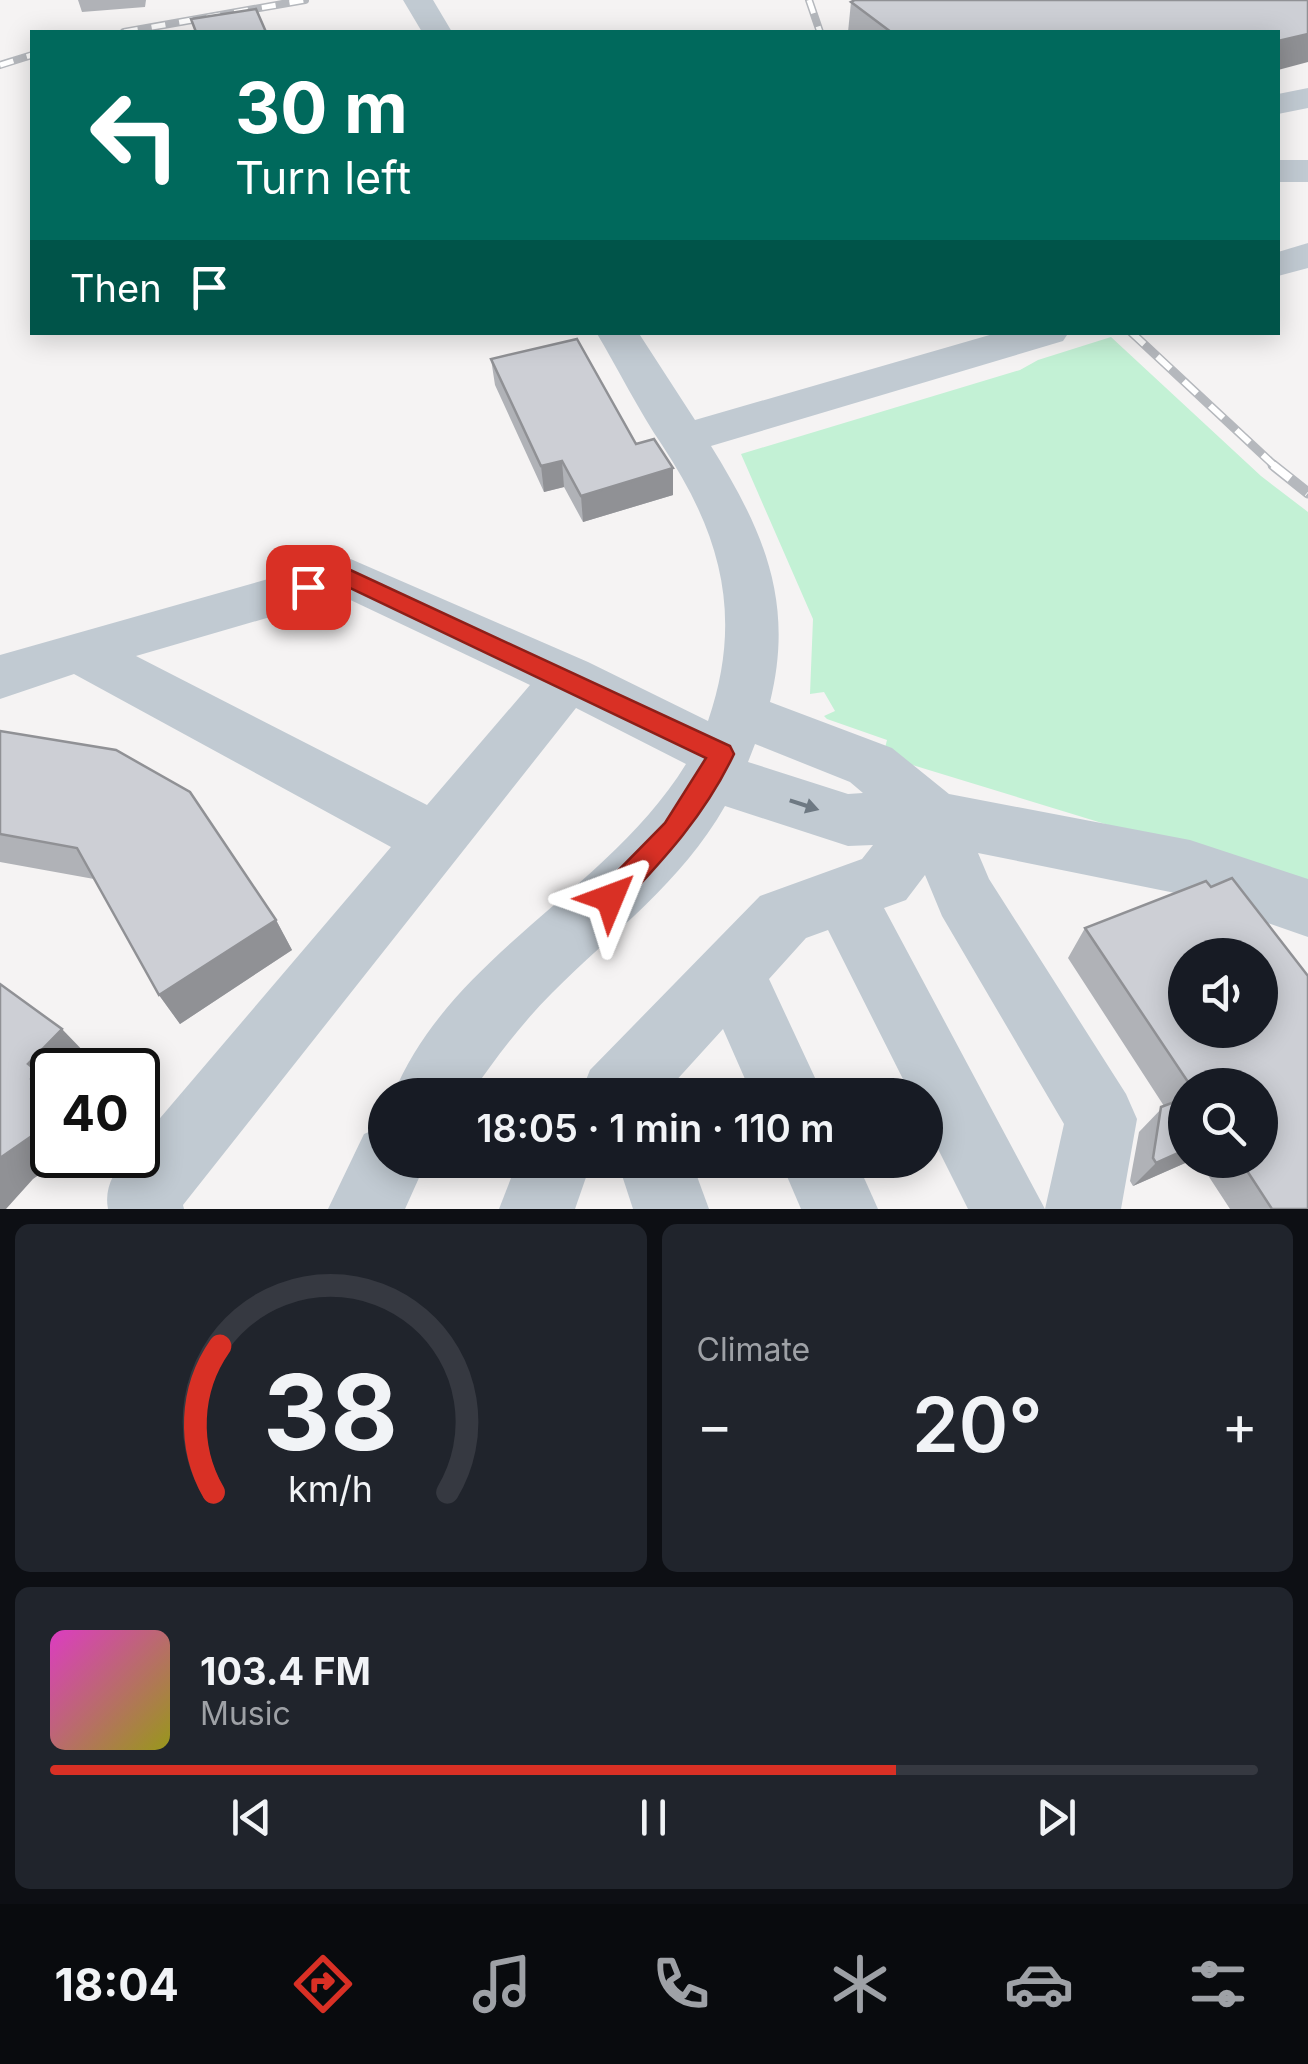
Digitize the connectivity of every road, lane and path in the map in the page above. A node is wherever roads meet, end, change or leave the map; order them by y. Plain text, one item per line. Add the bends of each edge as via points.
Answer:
1 (418, 0) edge
2 (437, 30) edge
3 (1308, 98) edge
4 (1280, 104) edge
5 (1280, 171) edge
6 (1308, 171) edge
7 (1308, 254) edge
8 (1280, 263) edge
9 (620, 335) edge
10 (1038, 335) edge
11 (681, 439) junction
12 (79, 651) junction
13 (0, 677) edge
14 (568, 678) junction
15 (724, 748) junction
16 (933, 817) junction
17 (436, 840) junction
18 (842, 895) junction
19 (1308, 908) edge
20 (731, 972) junction
21 (441, 1078) edge
22 (636, 1078) edge
23 (780, 1078) edge
24 (381, 1178) edge
25 (548, 1178) edge
26 (660, 1178) edge
27 (825, 1178) edge
28 (146, 1209) edge
29 (366, 1209) edge
30 (537, 1209) edge
31 (671, 1209) edge
32 (840, 1209) edge
33 (1008, 1209) edge
34 (1083, 1209) edge

1 - 2 street
3 - 4 street
5 - 6 street
7 - 8 street
9 - 11 street
10 - 11 street
11 - 15 street via 735,536 752,586 753,667
12 - 13 street
12 - 14 street via 346,576
12 - 17 street
14 - 15 street
14 - 17 street
15 - 16 street via 848,820
15 - 21 street via 674,832 495,1006
16 - 18 street via 884,880
16 - 19 street via 1190,868
16 - 34 street via 964,896 1100,1120
17 - 28 street via 143,1195
18 - 20 street via 784,917
18 - 33 street
20 - 22 street
20 - 23 street
24 - 29 street
25 - 30 street
26 - 31 street
27 - 32 street

